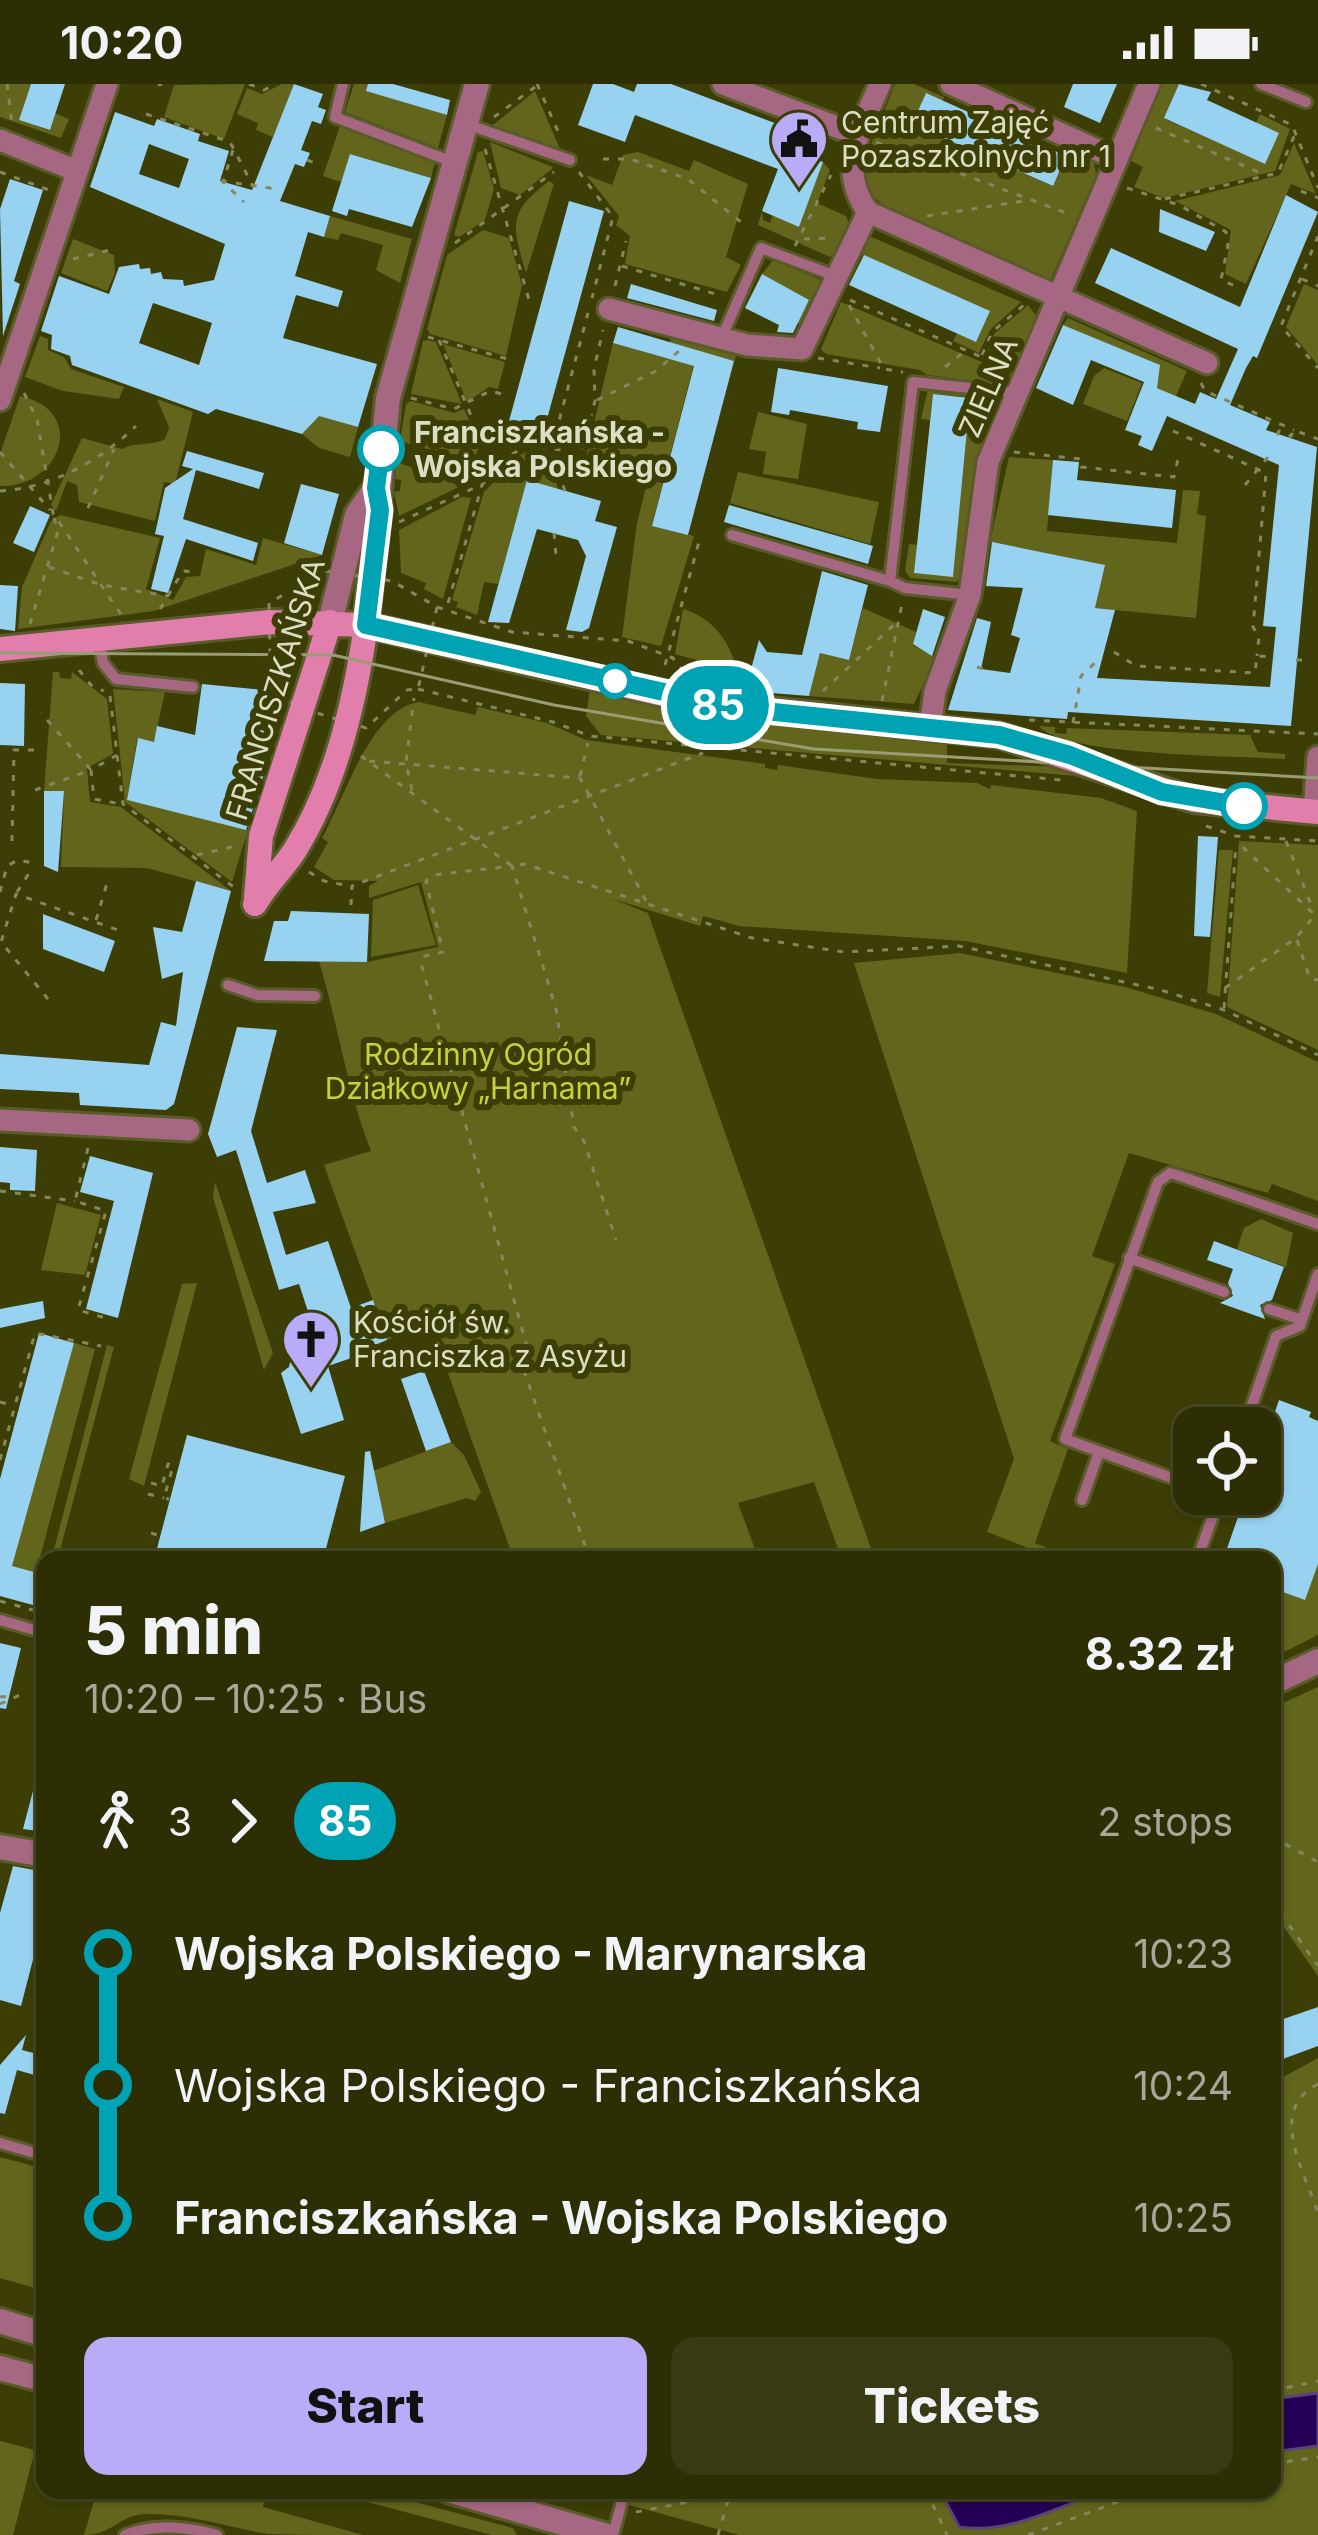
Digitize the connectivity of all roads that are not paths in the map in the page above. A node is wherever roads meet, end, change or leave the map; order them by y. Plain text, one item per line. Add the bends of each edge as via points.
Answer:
1 (107, 84) edge
2 (343, 84) edge
3 (477, 84) edge
4 (723, 84) edge
5 (880, 84) edge
6 (951, 84) edge
7 (1149, 84) edge
8 (1261, 84) edge
9 (1306, 102) dead end
10 (472, 126) junction
11 (6, 133) edge
12 (858, 135) junction
13 (1117, 159) junction
14 (570, 160) road end
15 (454, 163) junction
16 (77, 171) junction
17 (879, 217) junction
18 (839, 289) junction
19 (1049, 295) junction
20 (609, 309) road end
21 (711, 336) junction
22 (1207, 363) dead end
23 (1021, 385) junction
24 (0, 400) edge
25 (376, 488) junction
26 (731, 535) dead end
27 (890, 580) junction
28 (970, 595) junction
29 (330, 622) junction
30 (366, 625) junction
31 (99, 640) junction
32 (0, 649) edge
33 (193, 687) dead end
34 (930, 728) junction
35 (1318, 758) edge
36 (1316, 812) edge
37 (228, 985) dead end
38 (315, 996) dead end
39 (0, 1120) edge
40 (189, 1130) dead end
41 (1318, 1224) edge
42 (1129, 1258) junction
43 (1318, 1274) edge
44 (1224, 1292) dead end
45 (1269, 1309) dead end
46 (1302, 1320) junction
47 (1251, 1407) edge
48 (1099, 1452) junction
49 (1173, 1478) edge
50 (1082, 1500) dead end
51 (1212, 1515) edge
52 (1200, 1551) edge
53 (0, 1620) edge
54 (36, 1630) edge
55 (1318, 1661) edge
56 (1281, 1680) edge
57 (0, 1846) edge
58 (36, 1853) edge
59 (0, 2143) edge
60 (36, 2153) edge
61 (0, 2321) edge
62 (36, 2332) edge
63 (0, 2368) edge
64 (36, 2378) edge
65 (479, 2499) edge
66 (619, 2499) edge
67 (594, 2533) edge
68 (125, 2535) edge
69 (217, 2535) edge

1 - 16 street
2 - 15 lane via 335,117
3 - 10 street, FRANCISZKAŃSKA
4 - 12 street
5 - 12 street
6 - 13 street
7 - 13 street, ZIELNA
8 - 9 lane
10 - 14 lane
10 - 15 street, FRANCISZKAŃSKA
11 - 16 street
12 - 17 street via 850,172 859,200
13 - 19 street, ZIELNA
15 - 25 street, FRANCISZKAŃSKA via 388,398
16 - 24 street
17 - 18 street via 857,237
17 - 19 street
18 - 21 street via 802,349
18 - 21 lane via 785,256 756,250
19 - 22 street
19 - 23 street, ZIELNA
20 - 21 street
23 - 27 lane via 918,383
23 - 28 street, ZIELNA via 985,476
25 - 29 street, FRANCISZKAŃSKA via 354,523
25 - 30 street, FRANCISZKAŃSKA
26 - 27 lane
27 - 28 lane
28 - 34 street, ZIELNA
29 - 30 main road
29 - 30 main road, FRANCISZKAŃSKA via 261,836 255,904 295,851 323,793
29 - 31 main road
30 - 34 main road via 698,702
31 - 32 main road
31 - 33 lane via 116,679
34 - 36 main road via 1014,739 1194,800
35 - 36 street
37 - 38 lane
39 - 40 street
41 - 42 lane via 1170,1173 1158,1182
42 - 44 lane
42 - 48 lane via 1065,1433
43 - 46 lane
45 - 46 lane
46 - 47 lane via 1276,1336
48 - 49 lane
48 - 50 lane
51 - 52 lane
53 - 54 lane
55 - 56 street
57 - 58 street
59 - 60 lane
61 - 62 street
63 - 64 street
65 - 67 street
66 - 67 lane
68 - 69 lane via 193,2528

